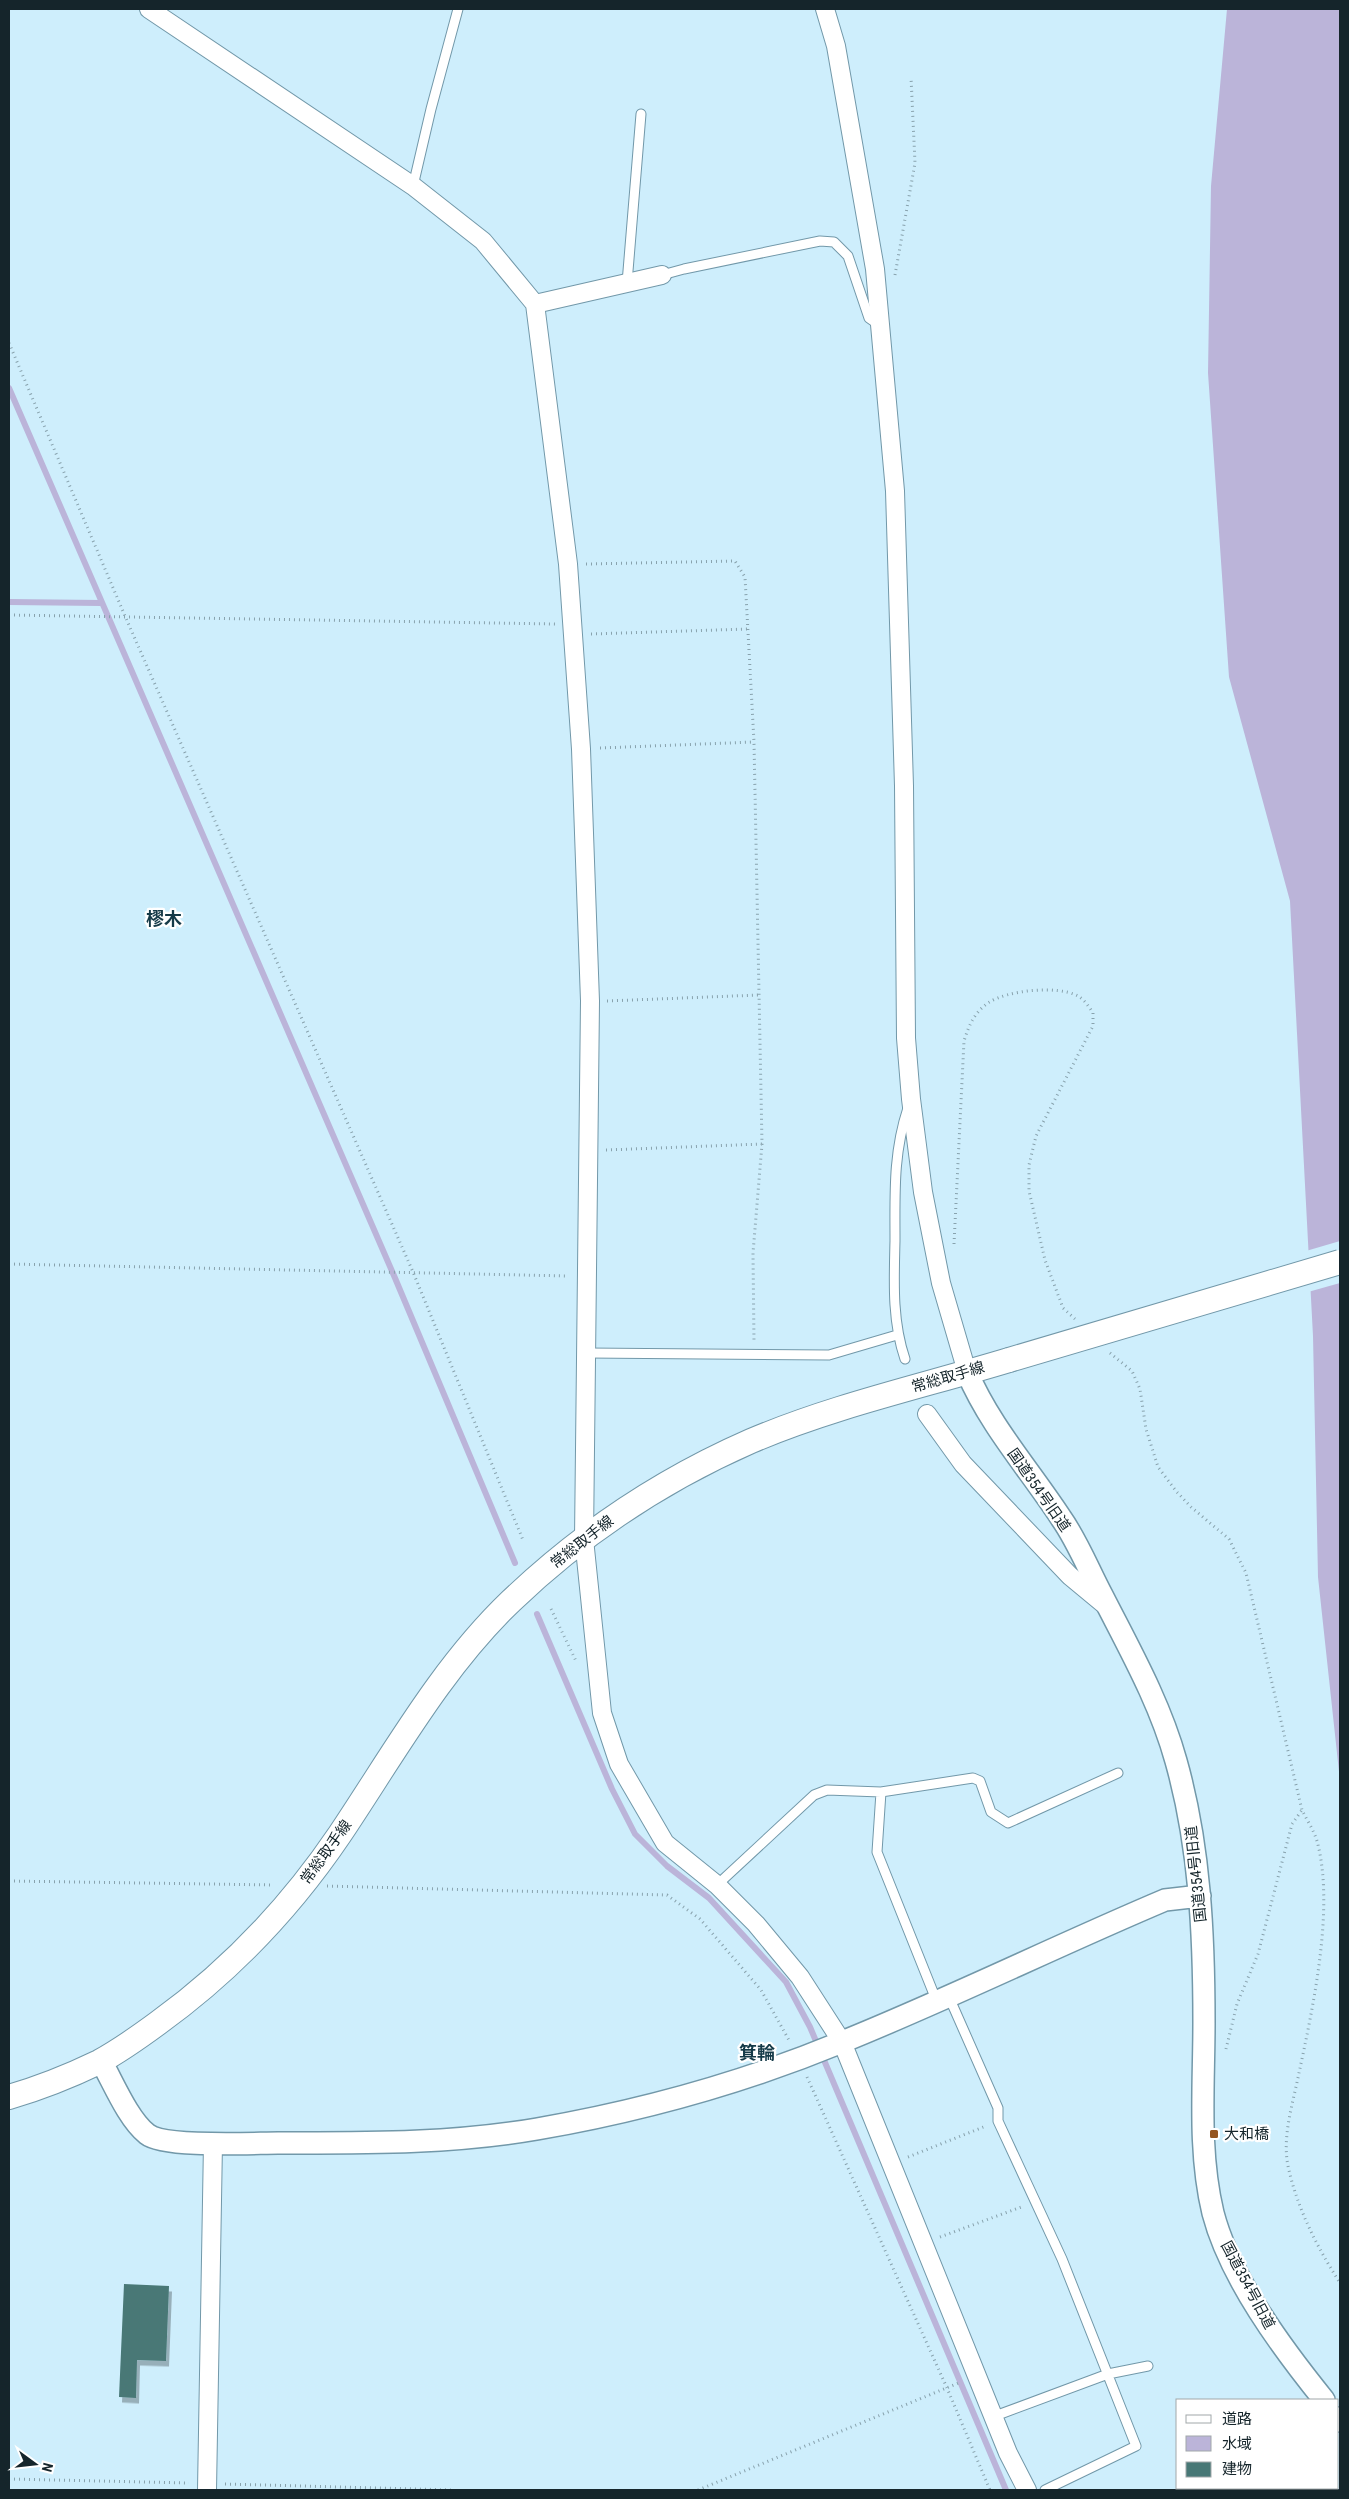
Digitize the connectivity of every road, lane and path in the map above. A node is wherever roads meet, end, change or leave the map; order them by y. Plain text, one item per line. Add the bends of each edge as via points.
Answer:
1 (149, 9) edge
2 (458, 9) edge
3 (824, 9) edge
4 (910, 76) dead end
5 (641, 114) dead end
6 (413, 186) junction
7 (662, 276) joint
8 (895, 279) dead end
9 (627, 283) junction
10 (535, 304) junction
11 (880, 325) junction
12 (9, 343) edge
13 (568, 564) junction
14 (9, 615) edge
15 (125, 616) junction
16 (573, 629) junction
17 (748, 629) junction
18 (754, 742) junction
19 (581, 749) junction
20 (759, 994) junction
21 (590, 1001) junction
22 (911, 1100) junction
23 (762, 1144) junction
24 (589, 1150) junction
25 (954, 1245) dead end
26 (1340, 1262) edge
27 (9, 1264) edge
28 (413, 1272) junction
29 (587, 1276) junction
30 (1076, 1321) dead end
31 (897, 1335) junction
32 (1104, 1346) dead end
33 (587, 1352) junction
34 (754, 1355) junction
35 (905, 1359) dead end
36 (967, 1372) junction
37 (927, 1414) dead end
38 (584, 1538) junction
39 (523, 1540) dead end
40 (1108, 1607) junction
41 (1118, 1773) dead end
42 (881, 1792) junction
43 (1302, 1810) junction
44 (9, 1882) edge
45 (717, 1885) junction
46 (301, 1886) junction
47 (1200, 1896) junction
48 (943, 2000) junction
49 (1237, 2004) dead end
50 (837, 2044) junction
51 (804, 2056) junction
52 (101, 2061) junction
53 (9, 2097) edge
54 (998, 2121) junction
55 (212, 2143) junction
56 (890, 2164) junction
57 (1036, 2202) junction
58 (924, 2243) junction
59 (1340, 2283) edge
60 (1148, 2366) dead end
61 (1108, 2374) junction
62 (952, 2385) dead end
63 (947, 2388) junction
64 (1323, 2399) edge
65 (995, 2416) junction
66 (9, 2479) edge
67 (207, 2487) edge
68 (454, 2490) edge
69 (698, 2490) edge
70 (990, 2490) edge
71 (1027, 2490) edge
72 (1045, 2490) edge

1 - 6 street
2 - 6 lane
3 - 11 street via 836,46 857,158
4 - 8 path via 915,162
5 - 9 lane
6 - 10 street via 483,241
7 - 9 street
7 - 11 lane via 810,243 834,242 848,256 869,318
9 - 10 street
10 - 13 street
11 - 22 street via 895,491 904,786 906,1038
12 - 15 path
13 - 16 street
13 - 17 path via 735,561 745,577
14 - 15 path
15 - 16 path
15 - 28 path
16 - 17 path
16 - 19 street
17 - 18 path
18 - 19 path
18 - 20 path
19 - 21 street
20 - 21 path
20 - 23 path
21 - 24 street
22 - 31 lane via 899,1134 895,1164
22 - 36 street via 923,1192 939,1274
23 - 24 path
23 - 34 path via 753,1253
24 - 29 street
25 - 30 path via 964,1041 971,1020 990,1002 1023,990 1078,996 1093,1013 1093,1026 1036,1136 1029,1165 1034,1219 1063,1308
26 - 36 main road, 常総取手線, bridge
27 - 28 path
28 - 29 path
28 - 39 path
29 - 33 street
31 - 34 lane via 829,1355
31 - 35 lane
32 - 43 path via 1132,1371 1140,1389 1146,1430 1158,1467 1176,1491 1229,1539 1240,1557
33 - 34 lane
33 - 38 street
36 - 38 main road, 常総取手線 via 843,1408 751,1441 664,1485
36 - 40 street, 国道354号旧道 via 991,1422 1064,1521
37 - 40 street via 962,1464 1070,1576
38 - 45 street via 602,1713 619,1764 665,1843
38 - 46 main road, 常総取手線 via 508,1603 471,1645 433,1693 337,1838
40 - 47 street, 国道354号旧道 via 1151,1693 1176,1758 1188,1807
41 - 42 lane via 1008,1824 991,1812 980,1781 973,1778
42 - 45 lane via 827,1790 814,1795
42 - 48 lane via 877,1852
43 - 49 path via 1292,1824 1258,1954
43 - 59 path via 1316,1840 1322,1905 1314,1998 1287,2131 1288,2165 1317,2246
44 - 46 path
45 - 50 street via 756,1924 800,1977
46 - 51 path via 666,1895 700,1919 762,1990
46 - 52 main road, 常総取手線 via 265,1931 224,1971 182,2006
47 - 48 street via 1164,1900
47 - 64 street, 国道354号旧道 via 1205,2162 1214,2214 1230,2258 1261,2314
48 - 50 street
48 - 54 lane via 998,2108
50 - 51 street
50 - 56 street
51 - 55 street via 710,2088 538,2129 419,2143
51 - 63 path
52 - 53 main road, 常総取手線
52 - 55 street via 148,2135 158,2140
54 - 56 path
54 - 57 lane
55 - 67 street
56 - 58 street
57 - 58 path
57 - 61 lane
58 - 65 street
60 - 61 lane
61 - 65 lane
61 - 72 lane via 1136,2446
62 - 63 path
63 - 69 path
63 - 70 path
65 - 71 street via 1008,2453
66 - 67 path
67 - 68 path

